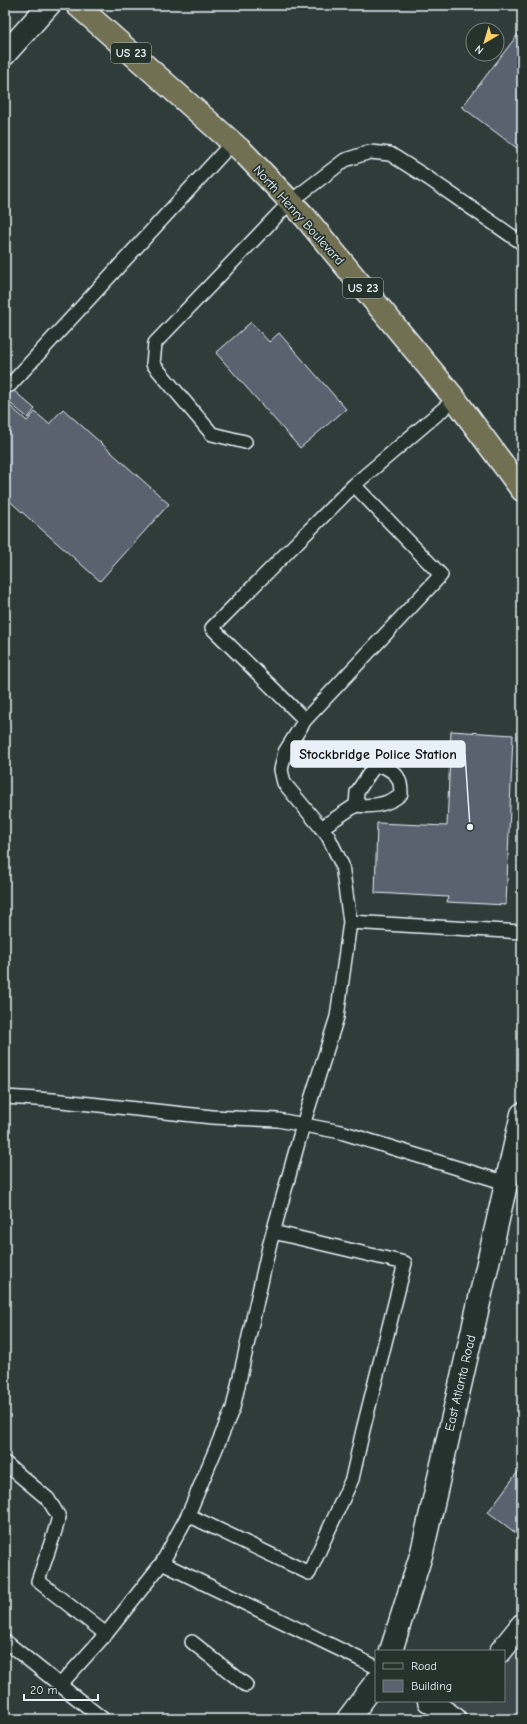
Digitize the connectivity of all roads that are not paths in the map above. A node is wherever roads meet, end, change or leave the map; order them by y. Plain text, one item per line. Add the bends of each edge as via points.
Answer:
1 (48, 5) edge
2 (77, 5) edge
3 (5, 54) edge
4 (232, 143) junction
5 (290, 202) junction
6 (522, 243) edge
7 (10, 385) dead end
8 (455, 399) junction
9 (246, 442) dead end
10 (354, 485) junction
11 (522, 490) edge
12 (305, 720) junction
13 (356, 805) dead end
14 (321, 828) junction
15 (350, 922) junction
16 (522, 932) edge
17 (5, 1097) edge
18 (522, 1114) edge
19 (303, 1125) junction
20 (506, 1184) junction
21 (273, 1232) junction
22 (5, 1463) edge
23 (188, 1515) junction
24 (162, 1563) junction
25 (522, 1625) edge
26 (106, 1634) junction
27 (5, 1641) edge
28 (192, 1642) dead end
29 (391, 1650) edge
30 (502, 1650) edge
31 (375, 1667) edge
32 (375, 1683) edge
33 (60, 1685) junction
34 (246, 1686) dead end
35 (431, 1702) edge
36 (455, 1712) edge
37 (103, 1719) edge
38 (348, 1719) edge

1 - 3 street
2 - 4 highway, North Henry Boulevard / US 23
4 - 5 highway, North Henry Boulevard / US 23
4 - 7 lane
5 - 6 lane via 345,160 370,152 390,154
5 - 8 highway, North Henry Boulevard / US 23
5 - 9 lane via 155,343 153,364 212,434
8 - 10 lane
8 - 11 highway, North Henry Boulevard / US 23
10 - 12 lane via 441,574
10 - 12 lane via 212,628
12 - 14 lane via 285,752 281,770 284,783
13 - 14 lane
14 - 15 lane via 328,836 342,865
15 - 16 lane
15 - 19 lane via 337,1017
17 - 19 lane via 212,1117 278,1120
18 - 20 street, East Atlanta Road
19 - 20 lane via 341,1132
19 - 21 lane
20 - 29 street, East Atlanta Road via 422,1552
21 - 23 lane via 233,1408
21 - 23 lane via 405,1263 352,1479 309,1573
22 - 26 lane via 48,1499 59,1517 38,1581
23 - 24 lane
24 - 26 lane
24 - 31 lane
25 - 30 street
26 - 33 lane
27 - 33 lane
28 - 34 lane
32 - 38 street
33 - 37 lane
35 - 36 street

